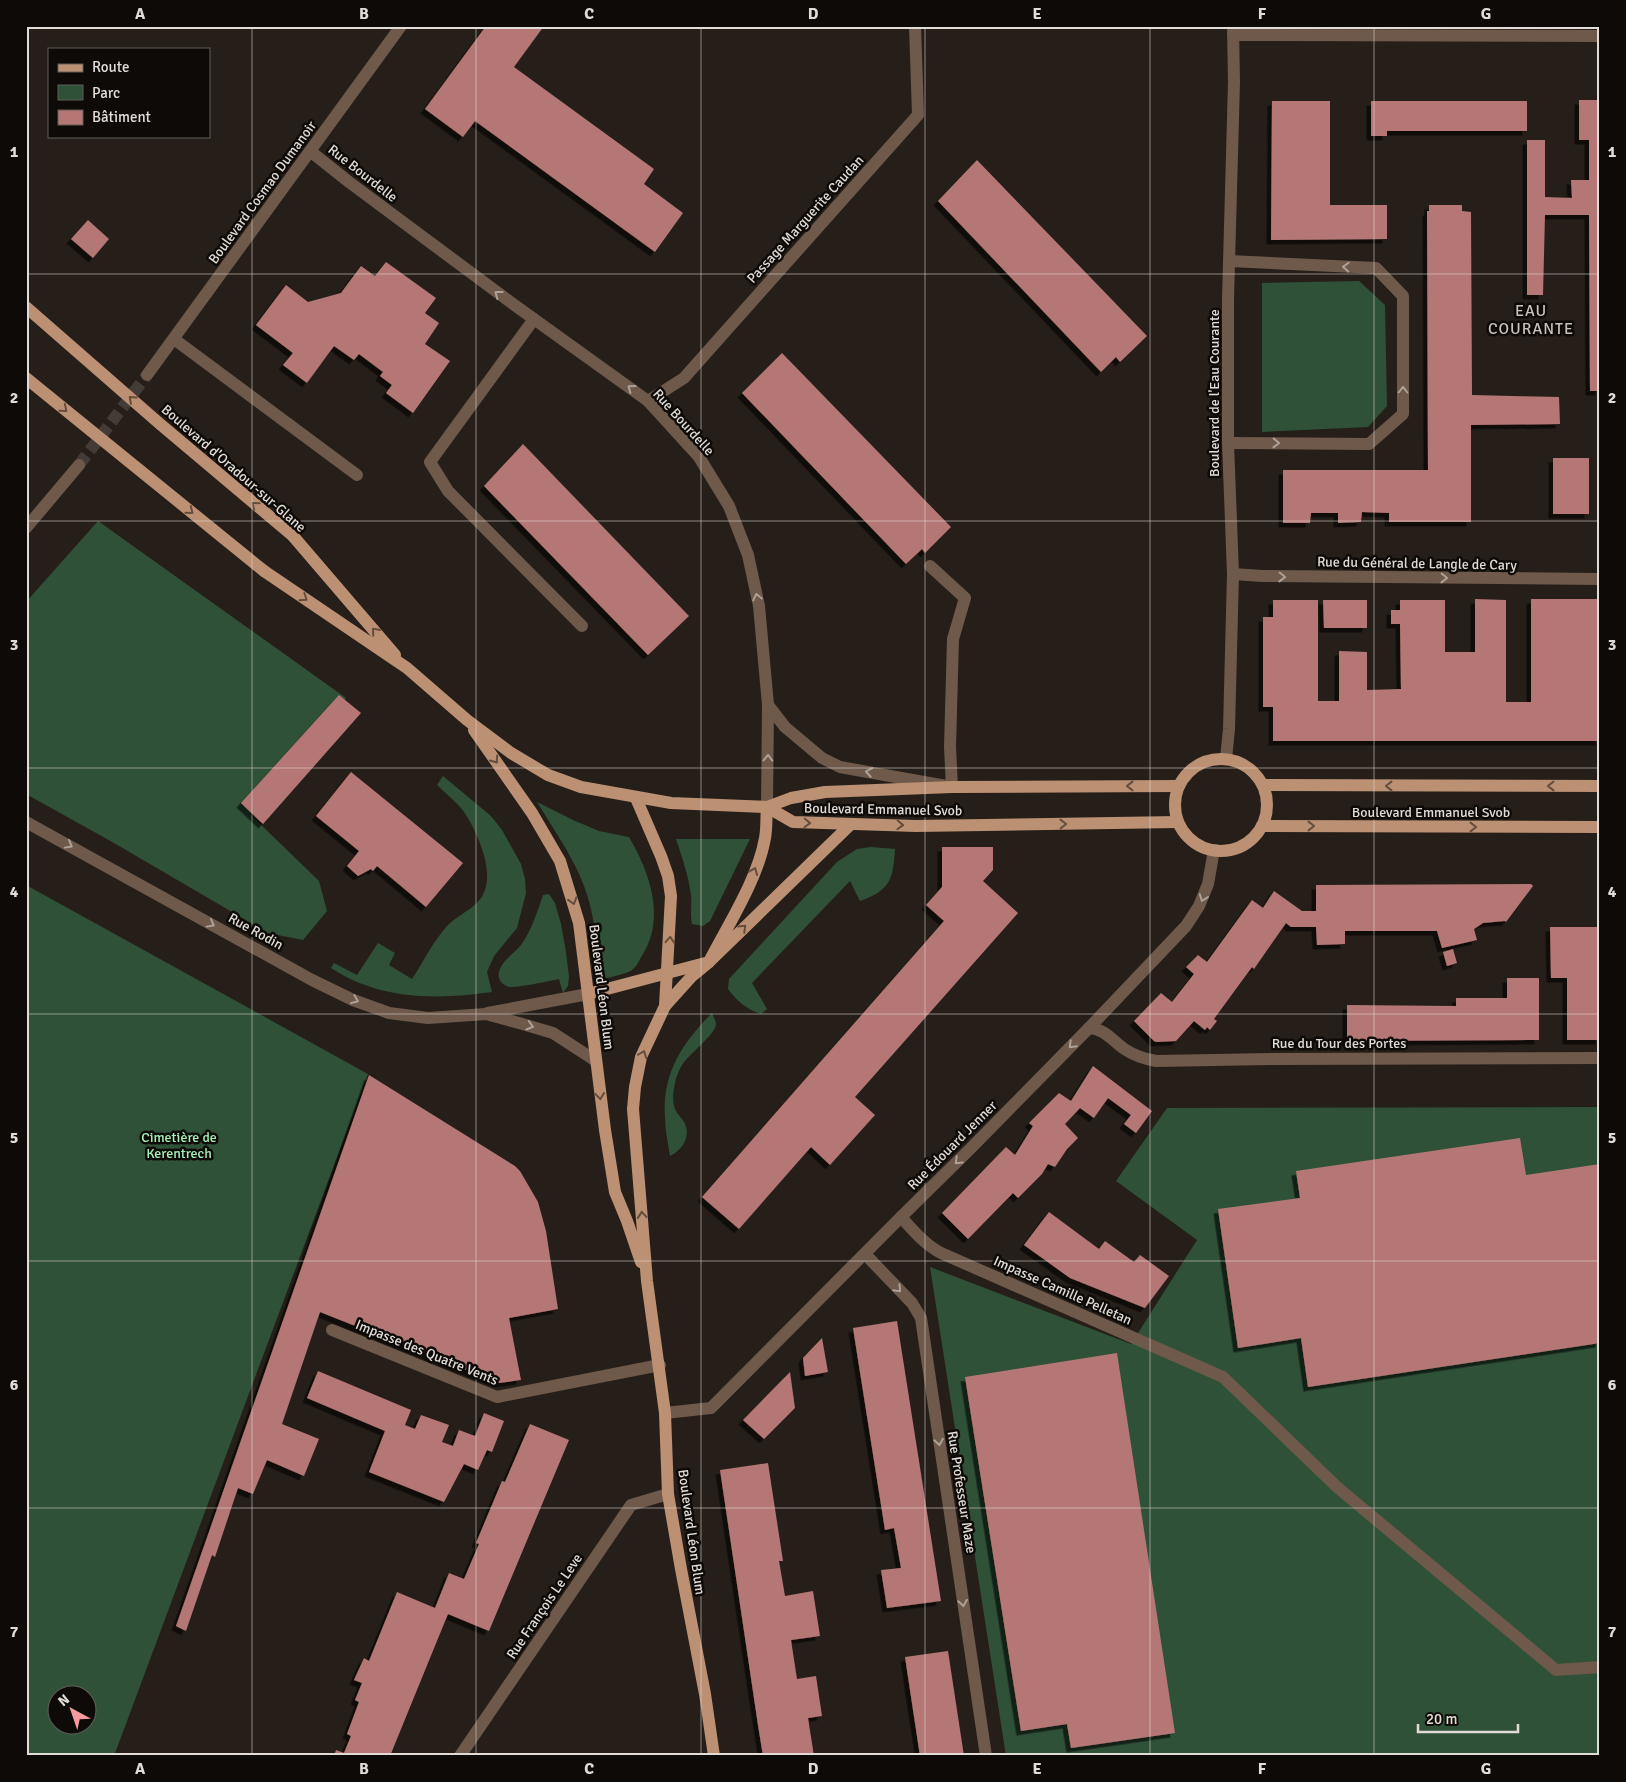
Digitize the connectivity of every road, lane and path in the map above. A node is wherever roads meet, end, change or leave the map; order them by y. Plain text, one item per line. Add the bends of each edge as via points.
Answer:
1 (401, 26) edge
2 (915, 26) edge
3 (1233, 31) edge
4 (1600, 36) edge
5 (310, 151) junction
6 (1229, 261) junction
7 (26, 307) edge
8 (534, 319) junction
9 (174, 340) junction
10 (148, 375) tunnel mouth
11 (26, 378) edge
12 (648, 401) junction
13 (1228, 443) junction
14 (79, 465) tunnel mouth
15 (357, 475) dead end
16 (26, 528) edge
17 (930, 566) dead end
18 (1233, 574) junction
19 (1600, 579) edge
20 (582, 626) dead end
21 (406, 668) junction
22 (768, 706) junction
23 (467, 720) junction
24 (1226, 759) junction
25 (1263, 785) junction
26 (1179, 786) junction
27 (1600, 786) edge
28 (952, 787) junction
29 (636, 798) junction
30 (767, 807) junction
31 (26, 822) edge
32 (1178, 822) junction
33 (851, 824) junction
34 (1262, 826) junction
35 (1600, 827) edge
36 (1214, 850) junction
37 (709, 962) junction
38 (667, 972) junction
39 (588, 994) junction
40 (665, 1006) junction
41 (486, 1014) junction
42 (1089, 1028) junction
43 (1600, 1058) edge
44 (596, 1061) junction
45 (901, 1217) junction
46 (864, 1254) junction
47 (647, 1281) junction
48 (332, 1330) dead end
49 (660, 1365) junction
50 (665, 1413) junction
51 (668, 1494) junction
52 (1600, 1667) edge
53 (460, 1756) edge
54 (714, 1756) edge
55 (986, 1756) edge

1 - 5 street, Boulevard Cosmao Dumanoir
2 - 12 street, Passage Marguerite Caudan via 918,114 684,378
3 - 4 street
3 - 6 street, Boulevard de l'Eau Courante
8 -> 5 street, Rue Bourdelle
5 - 9 street, Boulevard Cosmao Dumanoir
6 - 13 street, Boulevard de l'Eau Courante
13 -> 6 street via 1369,444 1403,414 1403,296 1376,268
21 -> 7 main road, Boulevard d'Oradour-sur-Glane, bridge via 293,536
12 -> 8 street, Rue Bourdelle
8 - 20 street via 430,462 448,490
9 - 10 street, Boulevard Cosmao Dumanoir
9 - 15 street
11 -> 21 main road, Boulevard d'Oradour-sur-Glane, bridge via 264,571
22 -> 12 street, Rue Bourdelle via 759,606 748,555 729,506 699,457
13 - 18 street, Boulevard de l'Eau Courante
14 - 16 street
17 - 28 street via 965,598 953,639
18 -> 19 street, Rue du Général de Langle de Cary
18 - 24 street, Boulevard de l'Eau Courante
21 - 23 main road, Boulevard d'Oradour-sur-Glane
28 -> 22 street via 840,767 810,748
30 -> 22 street, Rue Bourdelle
23 - 29 main road, Boulevard d'Oradour-sur-Glane via 511,753 548,775 581,787
23 -> 39 main road, Boulevard Léon Blum via 532,813 560,861 579,923
24 - 25 main road via 1241,763 1254,772
24 - 26 main road via 1198,765
27 -> 25 main road, Boulevard Emmanuel Svob
25 - 34 main road via 1267,813
26 -> 28 main road, Boulevard Emmanuel Svob
26 - 32 main road via 1175,810
28 - 30 main road, Boulevard Emmanuel Svob via 825,792 791,798
29 - 30 main road, Boulevard d'Oradour-sur-Glane via 671,803
38 -> 29 main road, Boulevard Léon Blum via 671,896 668,876
30 -> 33 main road, Boulevard Emmanuel Svob via 793,822
37 -> 30 main road via 756,866 765,838
31 -> 41 street, Rue Rodin via 353,1000 389,1013 428,1018
33 -> 32 main road, Boulevard Emmanuel Svob
32 - 36 main road via 1193,841
37 -> 33 main road
34 -> 35 main road, Boulevard Emmanuel Svob
34 - 36 main road via 1242,846
36 -> 42 street, Rue Édouard Jenner via 1200,906 1186,926
37 - 38 main road
37 - 40 main road
38 - 39 main road
38 - 40 main road, Boulevard Léon Blum
39 - 41 street, Rue Rodin
39 - 44 main road, Boulevard Léon Blum
47 -> 40 main road, Boulevard Léon Blum via 633,1110 641,1057
41 -> 44 street, Rue Rodin via 553,1032
42 - 43 street, Rue du Tour des Portes via 1102,1030 1127,1051 1156,1061
42 -> 45 street, Rue Édouard Jenner
44 -> 47 main road, Boulevard Léon Blum via 615,1192 628,1220
45 - 46 street, Rue Édouard Jenner
45 - 52 street, Impasse Camille Pelletan via 934,1249 1223,1377 1338,1487 1556,1670
46 - 50 street, Rue Édouard Jenner via 711,1408
46 -> 55 street, Rue Professeur Maze via 912,1304 920,1318
47 - 49 main road, Boulevard Léon Blum
48 - 49 street, Impasse des Quatre Vents via 498,1397
49 - 50 main road, Boulevard Léon Blum
50 - 51 main road, Boulevard Léon Blum
51 - 53 street, Rue François Le Leve via 631,1505
51 - 54 main road, Boulevard Léon Blum

